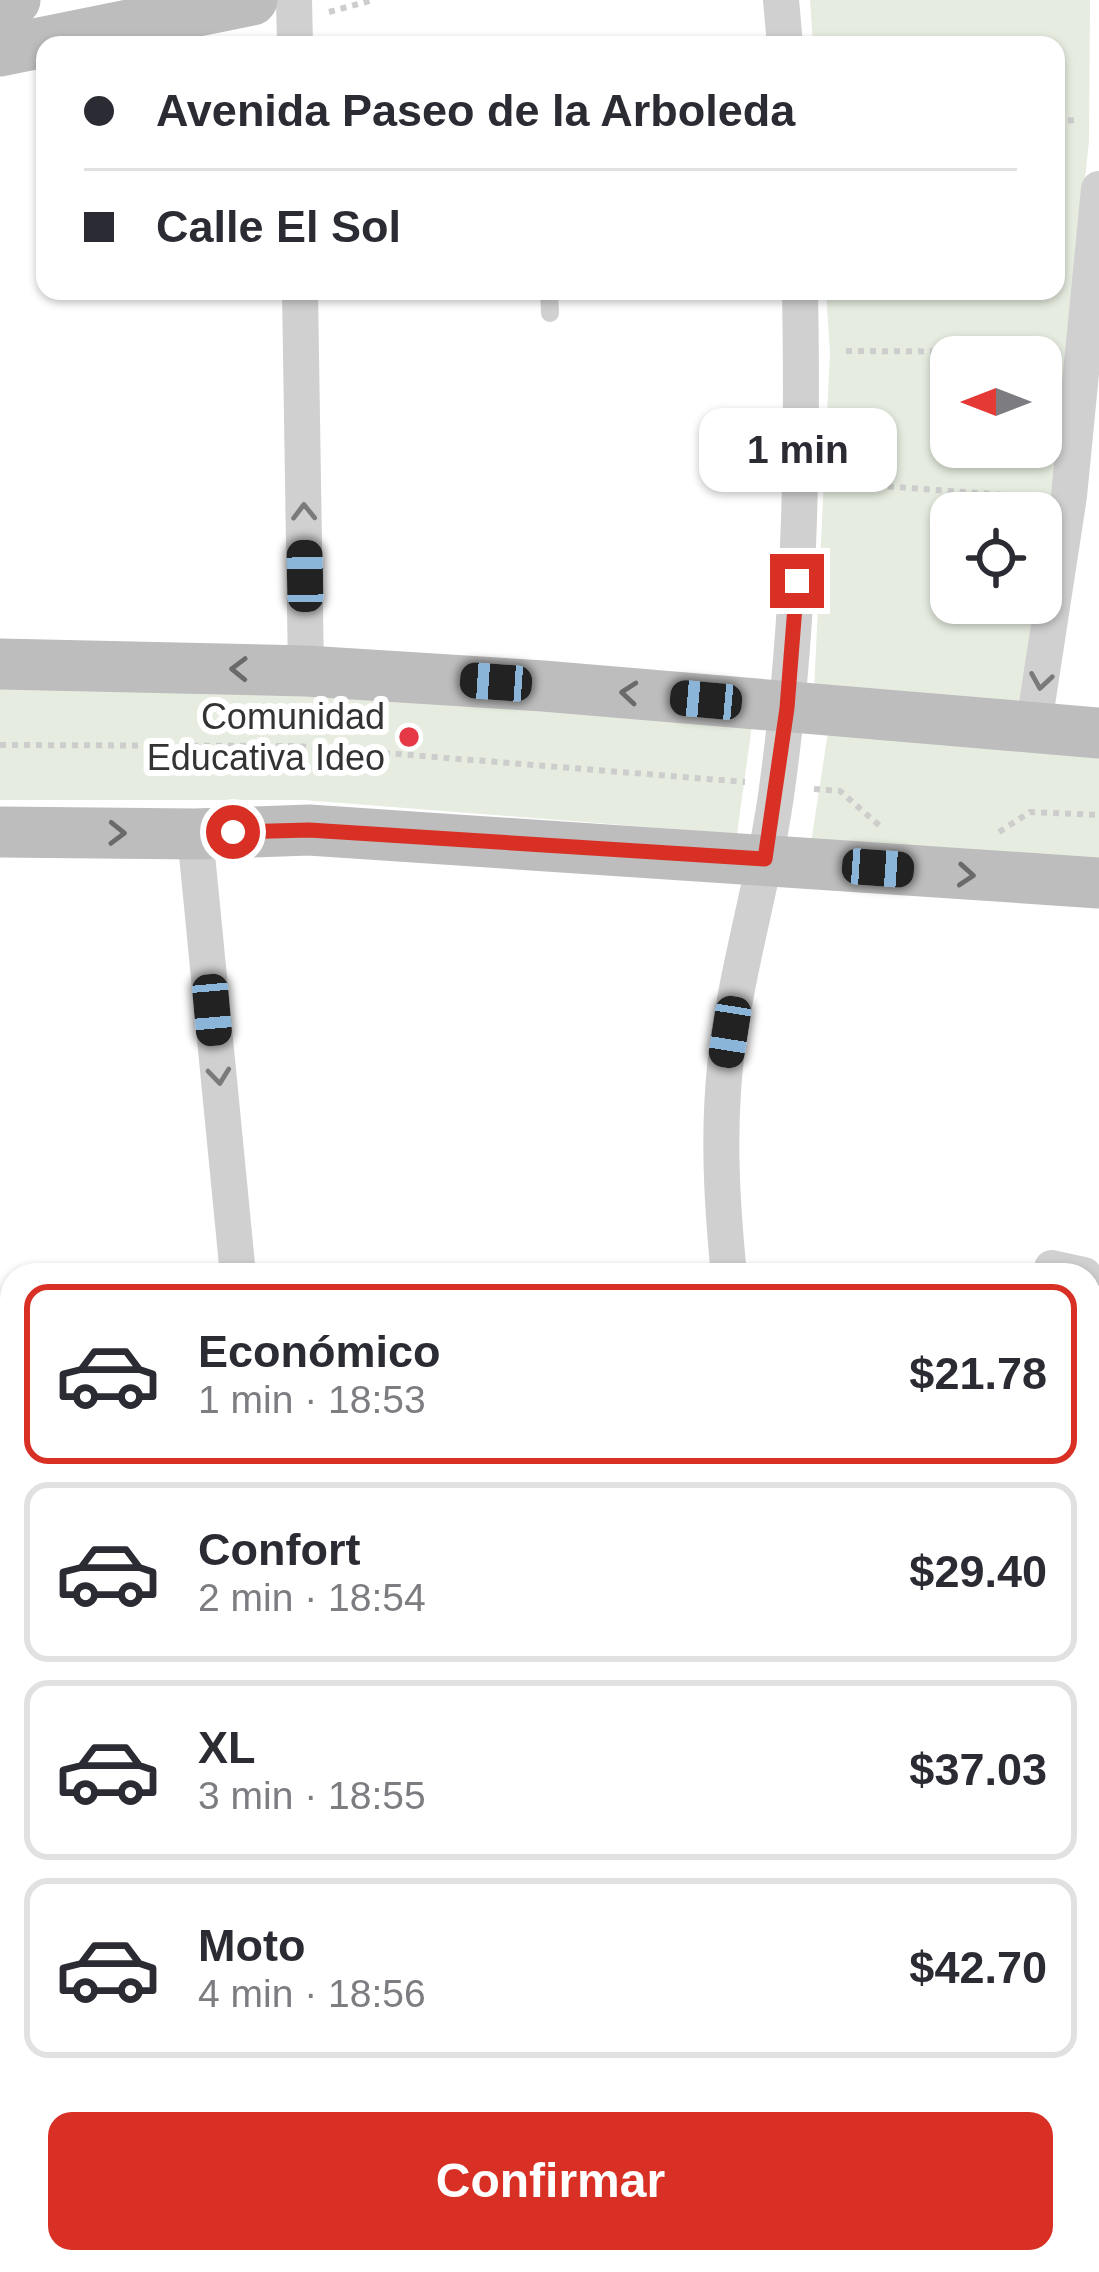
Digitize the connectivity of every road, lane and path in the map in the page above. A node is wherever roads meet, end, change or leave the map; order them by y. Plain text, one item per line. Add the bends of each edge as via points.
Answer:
1 (15, 0) edge
2 (252, 0) edge
3 (294, 0) edge
4 (781, 0) edge
5 (0, 3) edge
6 (74, 36) edge
7 (295, 36) edge
8 (784, 36) edge
9 (36, 44) edge
10 (0, 51) edge
11 (1080, 120) dead end
12 (1065, 121) edge
13 (1099, 189) edge
14 (299, 300) edge
15 (549, 300) edge
16 (800, 300) edge
17 (550, 313) dead end
18 (846, 351) dead end
19 (930, 351) edge
20 (840, 483) dead end
21 (969, 492) edge
22 (0, 664) edge
23 (306, 671) junction
24 (787, 708) junction
25 (1033, 730) junction
26 (1099, 733) edge
27 (0, 745) edge
28 (749, 783) dead end
29 (814, 789) dead end
30 (1099, 815) edge
31 (883, 828) dead end
32 (0, 832) edge
33 (195, 834) junction
34 (990, 838) dead end
35 (765, 859) junction
36 (1099, 883) edge
37 (237, 1263) edge
38 (729, 1263) edge

1 - 5 street
2 - 6 street
3 - 7 street
4 - 8 street
9 - 10 street
11 - 12 path
13 -> 25 street via 1070,496
23 -> 14 street
15 - 17 lane
16 - 24 street via 801,514
18 - 19 path
20 - 21 path
23 -> 22 street
24 -> 23 street
24 - 25 street
24 - 35 street
25 - 26 street
27 - 28 path via 298,746
29 - 31 path via 840,791
30 - 34 path via 1030,812
32 -> 33 street
33 - 35 street via 309,830
33 -> 37 street
35 -> 36 street
35 - 38 street via 725,1065 720,1140

